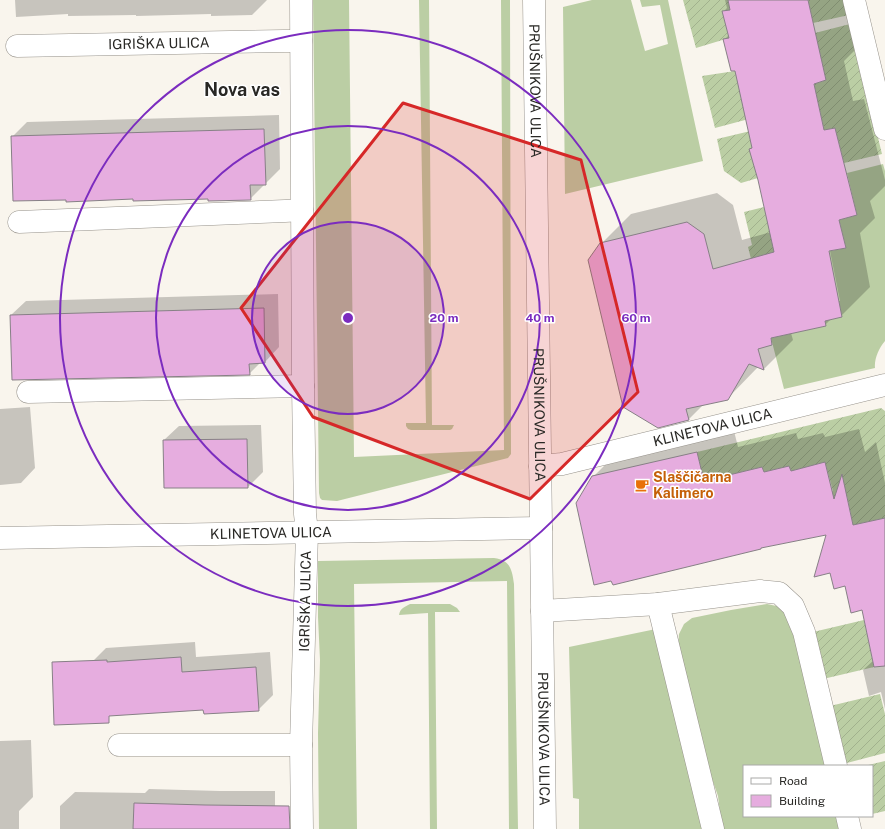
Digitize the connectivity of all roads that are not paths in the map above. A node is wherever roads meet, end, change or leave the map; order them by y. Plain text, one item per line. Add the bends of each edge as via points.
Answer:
1 (301, 0) edge
2 (534, 0) edge
3 (854, 0) edge
4 (301, 41) junction
5 (17, 46) dead end
6 (885, 129) edge
7 (302, 210) junction
8 (19, 222) dead end
9 (885, 385) edge
10 (303, 386) junction
11 (28, 392) dead end
12 (540, 466) junction
13 (541, 528) junction
14 (307, 532) junction
15 (0, 538) edge
16 (658, 604) junction
17 (542, 612) junction
18 (118, 745) dead end
19 (302, 745) junction
20 (836, 765) edge
21 (847, 817) edge
22 (302, 829) edge
23 (545, 829) edge
24 (713, 829) edge
25 (850, 829) edge

1 - 4 street, IGRIŠKA ULICA
2 - 12 street, PRUŠNIKOVA ULICA
3 - 6 street
4 - 5 street, IGRIŠKA ULICA
4 - 7 street, IGRIŠKA ULICA
7 - 8 street
7 - 10 street, IGRIŠKA ULICA
9 - 12 street, KLINETOVA ULICA via 562,464
10 - 11 street
10 - 14 street, IGRIŠKA ULICA
12 - 13 street, PRUŠNIKOVA ULICA
13 - 14 street, KLINETOVA ULICA
13 - 17 street, PRUŠNIKOVA ULICA
14 - 15 street, KLINETOVA ULICA
14 - 19 street, IGRIŠKA ULICA
16 - 17 street
16 - 20 street via 760,591 779,593 793,606 804,632
16 - 24 street
17 - 23 street, PRUŠNIKOVA ULICA
18 - 19 street
19 - 22 street, IGRIŠKA ULICA
21 - 25 street

